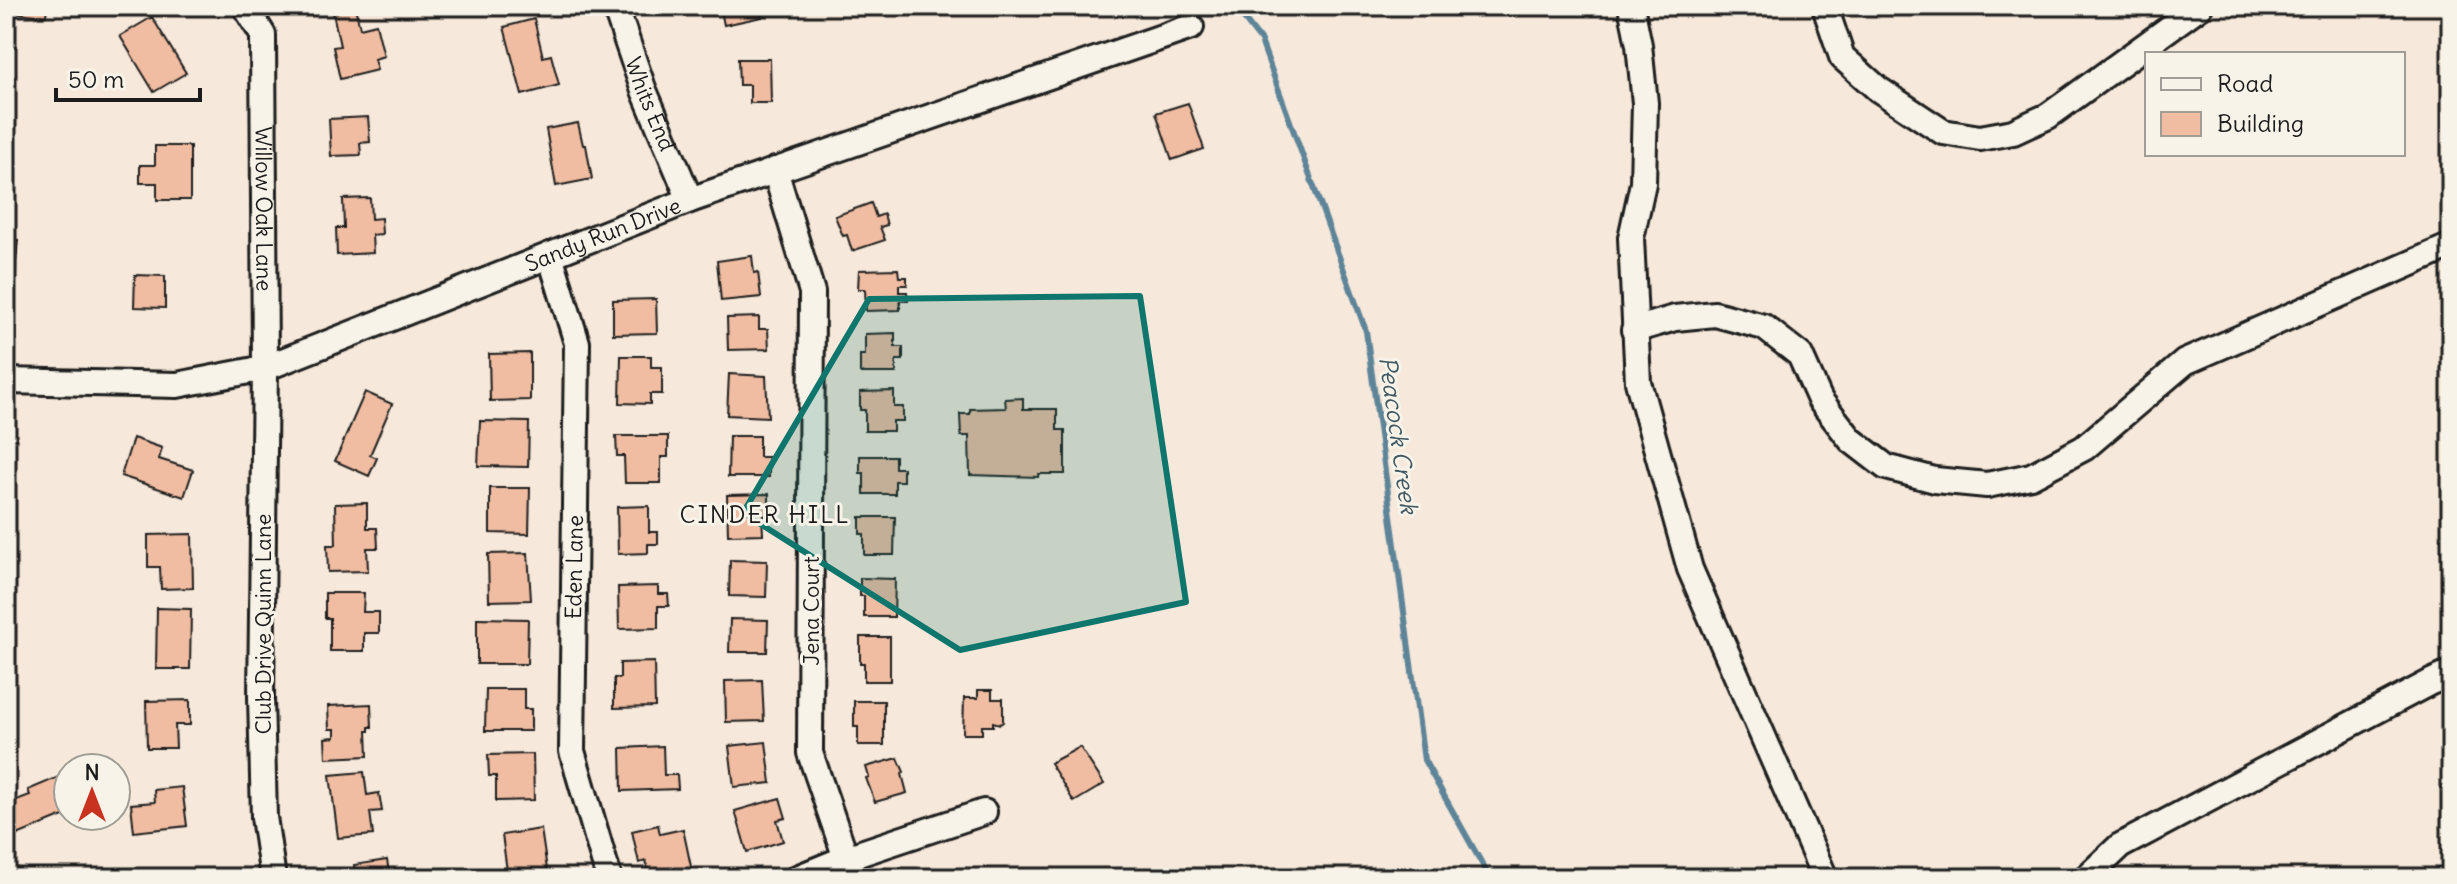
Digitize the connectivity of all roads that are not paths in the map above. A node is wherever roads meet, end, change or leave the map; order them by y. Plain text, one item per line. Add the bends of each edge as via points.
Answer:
1 (245, 6) edge
2 (615, 6) edge
3 (1631, 6) edge
4 (1827, 6) edge
5 (2200, 6) edge
6 (1191, 27) dead end
7 (775, 170) junction
8 (690, 200) junction
9 (2451, 246) edge
10 (550, 255) junction
11 (1634, 330) junction
12 (265, 368) junction
13 (6, 381) edge
14 (2451, 673) edge
15 (984, 812) dead end
16 (846, 858) junction
17 (273, 878) edge
18 (609, 878) edge
19 (797, 878) edge
20 (1825, 878) edge
21 (2086, 878) edge

1 - 12 street, Willow Oak Lane via 263,35
2 - 8 street, Whits End
3 - 11 street via 1645,103 1643,183 1631,238
4 - 5 street via 1842,57 1878,89 1943,132 1980,138 2013,132 2048,116
6 - 7 street, Sandy Run Drive
7 - 8 street, Sandy Run Drive
7 - 16 street, Jena Court via 812,292 810,753
8 - 10 street, Sandy Run Drive
9 - 11 street via 2185,362 2084,448 2031,476 1987,485 1935,480 1886,467 1851,440 1820,400 1800,355 1764,327 1715,314
10 - 12 street, Sandy Run Drive
10 - 18 street, Eden Lane via 577,343 572,751
11 - 20 street via 1638,382 1690,569
12 - 13 street, Sandy Run Drive via 177,385
12 - 17 street, Club Drive Quinn Lane via 261,697 264,817
14 - 21 street via 2120,846
15 - 16 street
16 - 19 street

